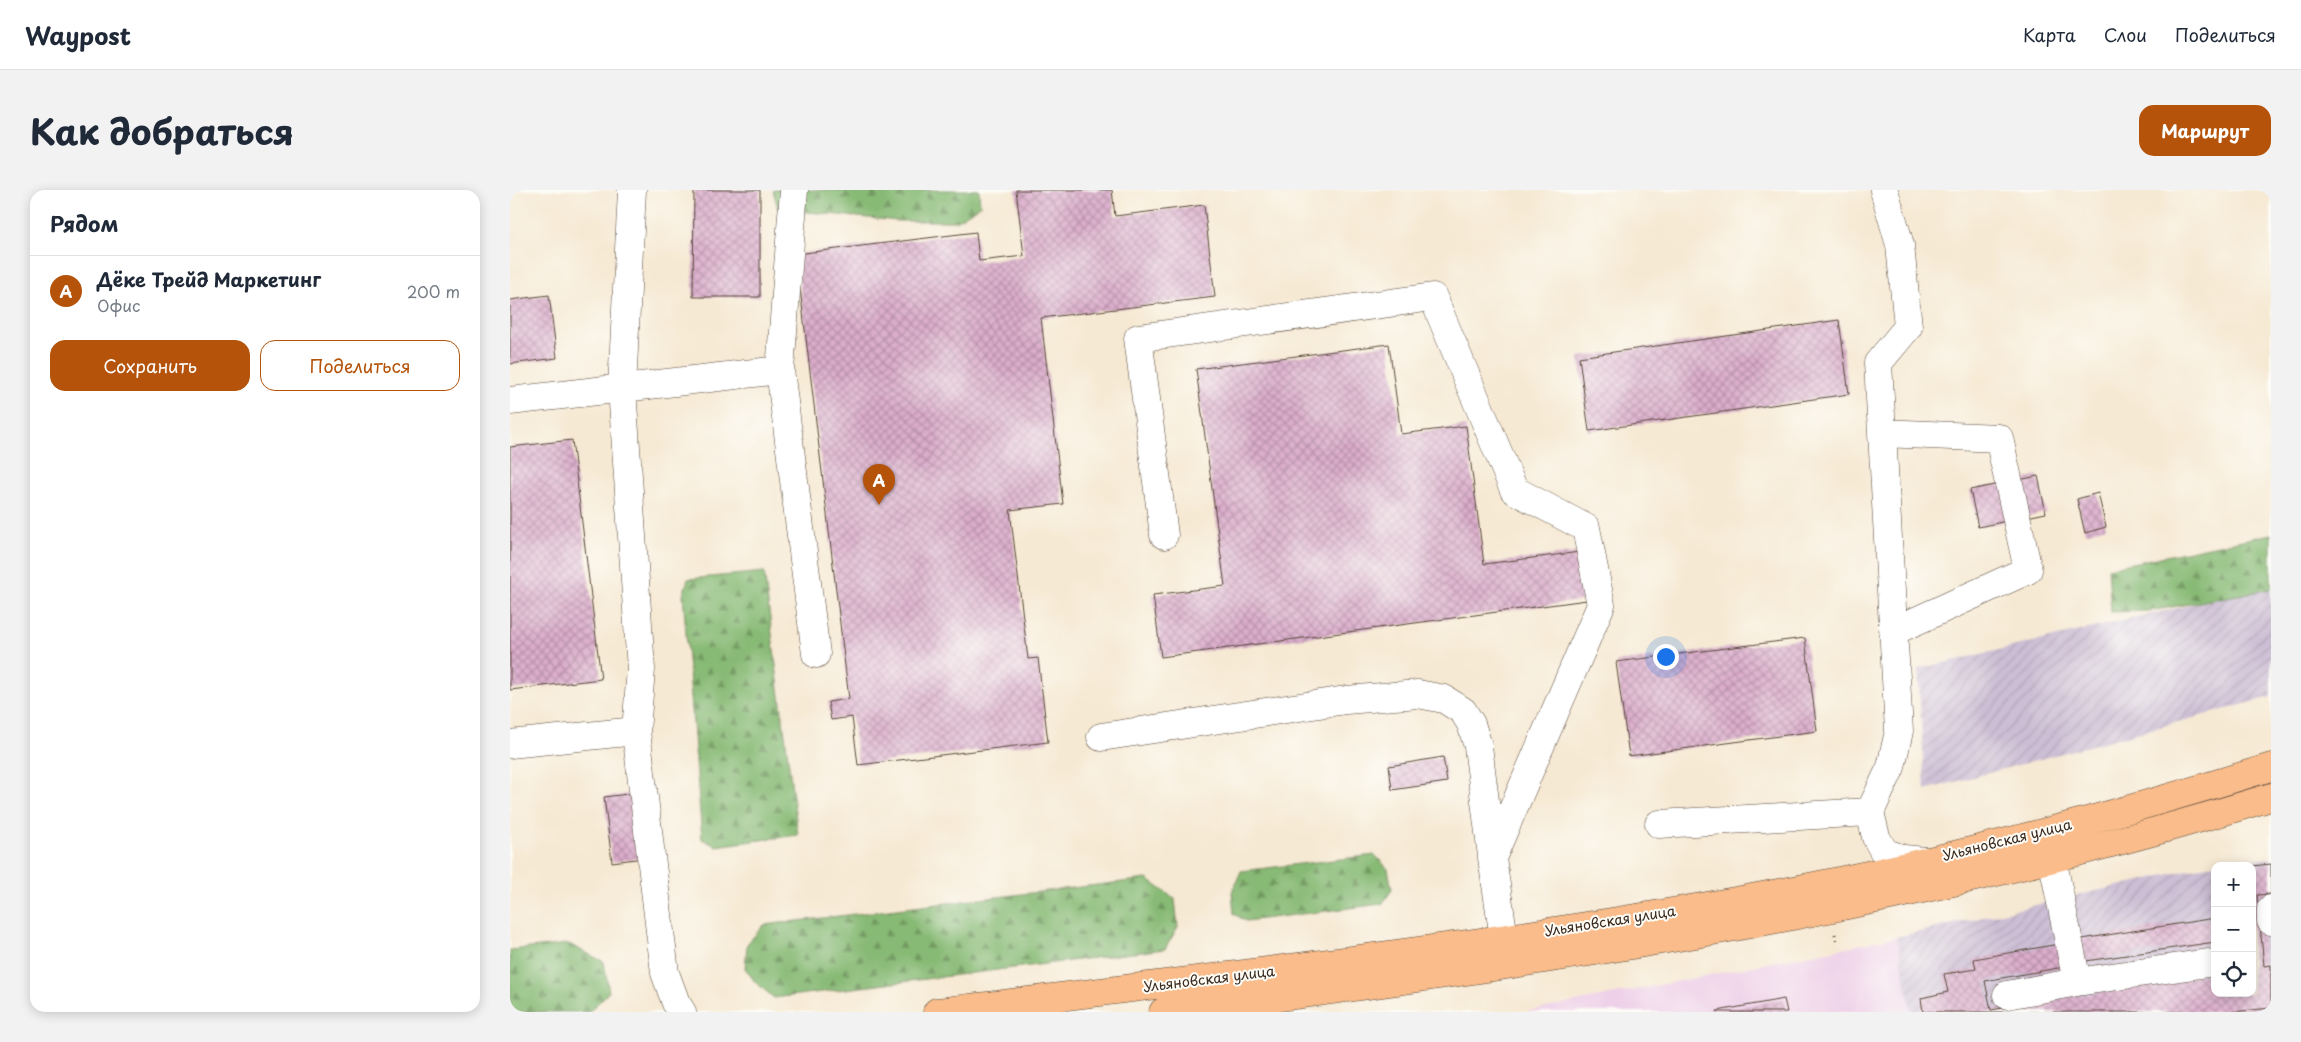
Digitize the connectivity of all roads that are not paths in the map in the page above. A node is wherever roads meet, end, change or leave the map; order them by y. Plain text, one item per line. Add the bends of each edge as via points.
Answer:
1 (632, 190) edge
2 (794, 190) edge
3 (1884, 190) edge
4 (780, 370) junction
5 (622, 388) junction
6 (510, 401) edge
7 (1882, 433) junction
8 (1164, 535) dead end
9 (1894, 631) junction
10 (816, 654) dead end
11 (636, 731) junction
12 (1101, 737) dead end
13 (510, 744) edge
14 (2271, 766) edge
15 (2271, 797) edge
16 (1659, 824) dead end
17 (1873, 824) junction
18 (1492, 858) junction
19 (2052, 858) junction
20 (1924, 860) junction
21 (1850, 878) junction
22 (2271, 909) edge
23 (2271, 921) edge
24 (1504, 938) junction
25 (2208, 963) dead end
26 (1299, 968) junction
27 (665, 973) junction
28 (2077, 982) junction
29 (2007, 995) dead end
30 (1303, 1003) edge
31 (658, 1012) edge
32 (682, 1012) edge
33 (936, 1012) edge
34 (1163, 1012) edge

1 - 5 lane
2 - 4 lane
3 - 7 lane via 1900,245 1908,327 1878,363
4 - 5 lane
4 - 10 lane
5 - 6 lane
5 - 11 lane via 641,668
7 - 9 lane
7 - 9 lane via 1999,438 2028,570
8 - 18 lane via 1138,338 1433,297 1514,490 1586,528 1601,605
9 - 17 lane via 1899,731 1892,767
11 - 13 lane
11 - 27 lane
12 - 18 lane via 1346,700 1418,694 1444,699 1463,711 1478,746
14 - 20 highway, Ульяновская улица via 2031,835
15 - 19 highway, Ульяновская улица
16 - 17 lane
17 - 20 lane via 1883,850 1904,859
17 - 21 lane via 1873,858
18 - 24 lane
19 - 28 lane
19 - 30 highway, Ульяновская улица via 1748,926
20 - 21 highway, Ульяновская улица
21 - 24 highway, Ульяновская улица via 1742,900
22 - 23 lane
24 - 26 highway, Ульяновская улица
25 - 28 lane
26 - 30 highway
26 - 33 highway, Ульяновская улица
27 - 31 lane via 663,1002
27 - 32 lane
28 - 29 lane
30 - 34 highway, Ульяновская улица

